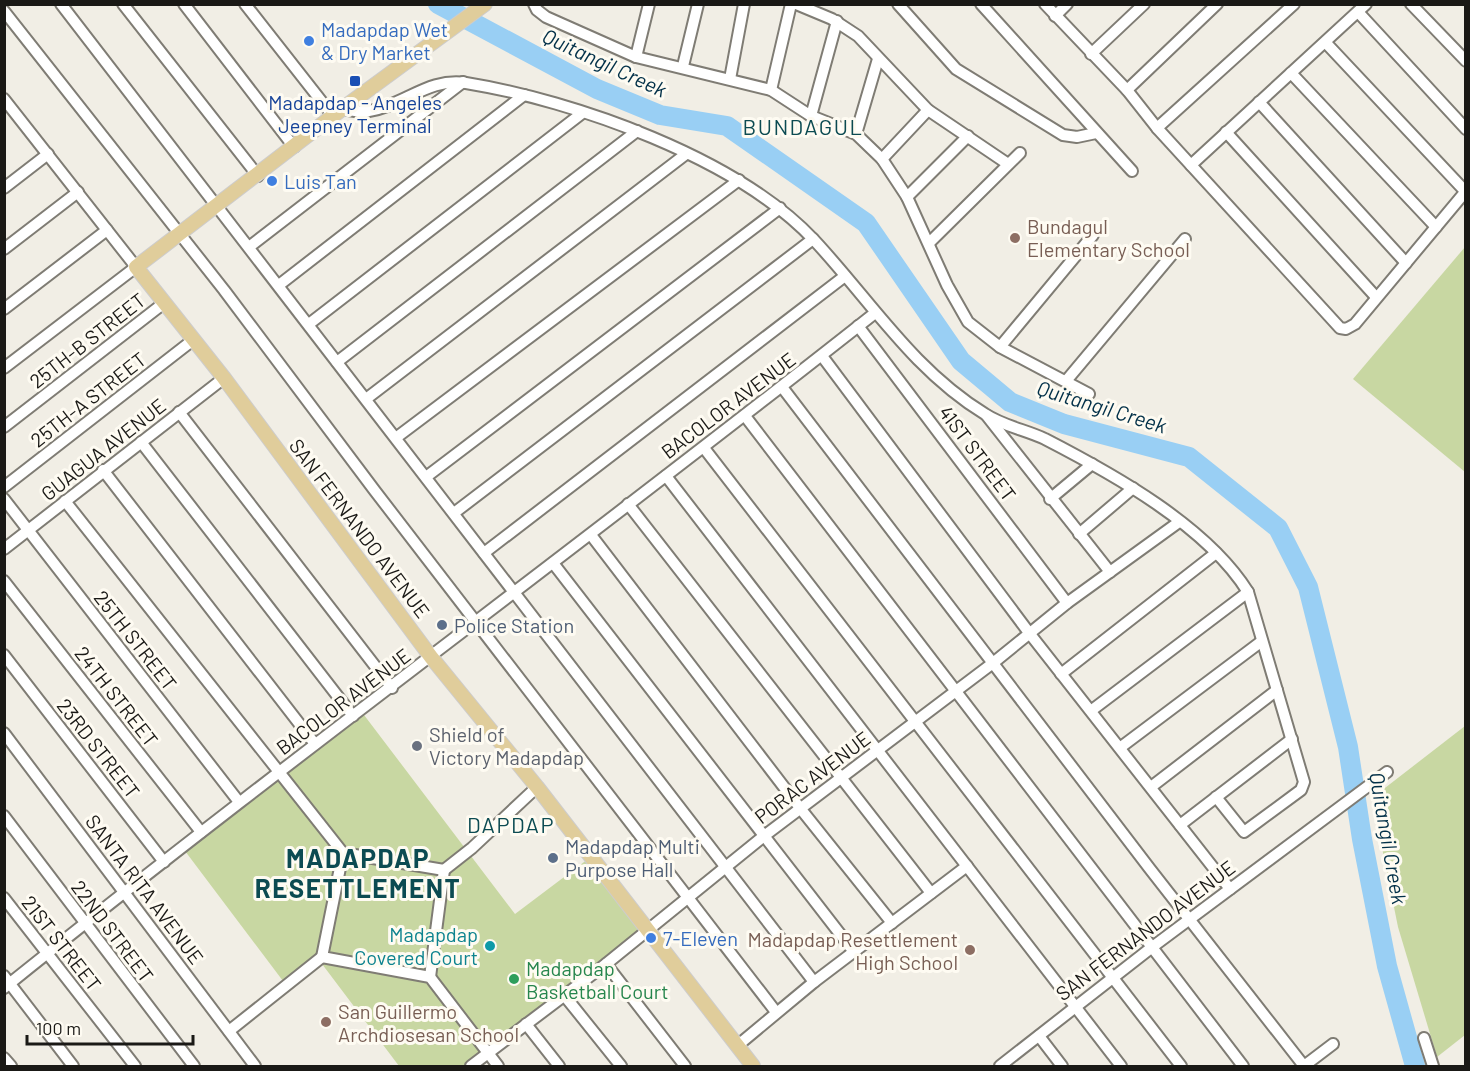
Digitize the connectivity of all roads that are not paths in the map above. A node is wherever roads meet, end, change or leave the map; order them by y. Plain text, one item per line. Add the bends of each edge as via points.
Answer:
1 (61, 4) edge
2 (123, 4) edge
3 (184, 4) edge
4 (245, 4) edge
5 (485, 4) edge
6 (534, 4) edge
7 (698, 4) edge
8 (744, 4) edge
9 (791, 4) edge
10 (796, 4) edge
11 (981, 4) edge
12 (1046, 4) edge
13 (1067, 4) edge
14 (1144, 4) edge
15 (1217, 4) edge
16 (1294, 4) edge
17 (1411, 4) edge
18 (900, 5) edge
19 (645, 6) edge
20 (1362, 8) edge
21 (4, 11) edge
22 (1055, 16) junction
23 (837, 21) junction
24 (1326, 43) junction
25 (1091, 54) junction
26 (636, 57) junction
27 (878, 59) junction
28 (1466, 61) edge
29 (683, 66) junction
30 (1291, 73) junction
31 (730, 79) junction
32 (464, 82) junction
33 (771, 90) junction
34 (1127, 90) junction
35 (524, 95) junction
36 (4, 99) edge
37 (1259, 102) junction
38 (928, 110) junction
39 (337, 113) junction
40 (9, 114) edge
41 (581, 114) junction
42 (811, 116) junction
43 (1157, 128) junction
44 (1466, 129) edge
45 (638, 131) junction
46 (1226, 132) junction
47 (1096, 133) junction
48 (856, 134) junction
49 (968, 136) junction
50 (294, 147) junction
51 (1020, 153) dead end
52 (48, 154) junction
53 (686, 154) junction
54 (882, 159) junction
55 (1008, 164) junction
56 (1191, 165) junction
57 (1132, 171) dead end
58 (258, 176) junction
59 (739, 180) junction
60 (4, 188) edge
61 (1465, 191) edge
62 (78, 192) junction
63 (907, 197) junction
64 (218, 206) junction
65 (780, 208) junction
66 (1436, 227) junction
67 (107, 230) junction
68 (180, 234) junction
69 (1094, 236) dead end
70 (813, 239) junction
71 (1185, 239) dead end
72 (928, 243) junction
73 (249, 247) junction
74 (4, 249) edge
75 (1406, 262) junction
76 (136, 267) junction
77 (845, 276) junction
78 (279, 285) junction
79 (1376, 297) junction
80 (164, 303) junction
81 (4, 309) edge
82 (875, 313) junction
83 (309, 324) junction
84 (858, 326) junction
85 (193, 340) junction
86 (1000, 347) junction
87 (822, 356) junction
88 (337, 362) junction
89 (4, 368) edge
90 (224, 378) junction
91 (1066, 381) junction
92 (782, 387) junction
93 (1089, 394) dead end
94 (366, 399) junction
95 (178, 412) junction
96 (745, 416) junction
97 (987, 416) junction
98 (4, 427) edge
99 (397, 438) junction
100 (141, 442) junction
101 (704, 448) junction
102 (1092, 464) junction
103 (103, 470) junction
104 (666, 476) junction
105 (426, 477) junction
106 (4, 487) edge
107 (1133, 488) junction
108 (1050, 498) junction
109 (4, 499) edge
110 (65, 501) junction
111 (628, 504) junction
112 (454, 513) junction
113 (1179, 522) junction
114 (28, 531) junction
115 (1078, 534) junction
116 (591, 535) junction
117 (4, 549) edge
118 (484, 553) junction
119 (1216, 553) junction
120 (553, 563) junction
121 (1110, 572) junction
122 (4, 581) edge
123 (513, 592) junction
124 (1248, 592) junction
125 (1067, 603) junction
126 (476, 621) junction
127 (1030, 634) junction
128 (1262, 641) junction
129 (4, 655) edge
130 (431, 657) junction
131 (993, 663) junction
132 (1061, 674) junction
133 (392, 688) junction
134 (955, 690) junction
135 (1277, 690) junction
136 (1092, 710) junction
137 (353, 716) junction
138 (916, 722) junction
139 (4, 734) edge
140 (1292, 739) junction
141 (315, 744) junction
142 (1121, 747) junction
143 (879, 750) junction
144 (277, 772) junction
145 (1387, 772) dead end
146 (840, 778) junction
147 (537, 787) junction
148 (1150, 787) junction
149 (1216, 797) junction
150 (239, 802) junction
151 (800, 808) junction
152 (4, 816) edge
153 (1180, 825) junction
154 (201, 832) junction
155 (764, 836) junction
156 (343, 853) junction
157 (164, 862) junction
158 (967, 866) junction
159 (724, 867) junction
160 (444, 870) junction
161 (1230, 889) junction
162 (126, 892) junction
163 (931, 892) junction
164 (688, 896) junction
165 (4, 898) edge
166 (1190, 919) junction
167 (892, 923) junction
168 (85, 924) junction
169 (647, 931) junction
170 (1151, 948) junction
171 (854, 952) junction
172 (48, 955) junction
173 (322, 957) junction
174 (606, 964) junction
175 (430, 977) junction
176 (1113, 979) junction
177 (814, 982) junction
178 (7, 983) edge
179 (564, 995) junction
180 (1075, 1008) junction
181 (776, 1012) junction
182 (526, 1024) junction
183 (229, 1031) junction
184 (1039, 1036) junction
185 (1424, 1038) dead end
186 (1333, 1044) dead end
187 (737, 1046) junction
188 (488, 1053) junction
189 (4, 1059) edge
190 (11, 1066) edge
191 (73, 1066) edge
192 (135, 1066) edge
193 (194, 1066) edge
194 (255, 1066) edge
195 (471, 1066) edge
196 (498, 1066) edge
197 (560, 1066) edge
198 (621, 1066) edge
199 (685, 1066) edge
200 (753, 1066) edge
201 (1000, 1066) edge
202 (1062, 1066) edge
203 (1121, 1066) edge
204 (1181, 1066) edge
205 (1243, 1066) edge
206 (1304, 1066) edge
207 (1433, 1066) edge

1 - 64 street
2 - 58 street
3 - 50 street
4 - 39 street
5 - 39 main road
6 - 26 street via 546,17
7 - 29 street
8 - 31 street
9 - 33 street
10 - 23 street
11 - 47 street
12 - 22 street
13 - 22 street
14 - 25 street
15 - 34 street
16 - 43 street
17 - 28 street
18 - 47 street via 942,55 975,82 1063,135 1073,138
19 - 26 street
20 - 24 street
20 - 44 street
21 - 68 street
22 - 25 street
23 - 27 street via 858,36
23 - 42 street
24 - 30 street
24 - 61 street
25 - 34 street
26 - 29 street
27 - 38 street
27 - 48 street
29 - 31 street
30 - 37 street
30 - 66 street
31 - 33 street
32 - 35 street
32 - 39 street via 436,84 369,111
32 - 73 street
33 - 42 street
34 - 43 street
35 - 41 street
35 - 78 street
36 - 40 street, SAN FERNANDO AVENUE
37 - 46 street
37 - 75 street
38 - 49 street
38 - 54 street
39 - 50 main road
40 - 52 street, SAN FERNANDO AVENUE
41 - 45 street
41 - 83 street
42 - 48 street
43 - 56 street
45 - 53 street
45 - 88 street
46 - 56 street
46 - 79 street
47 - 57 street
48 - 54 street
49 - 55 street
49 - 63 street
50 - 58 main road
51 - 55 street
52 - 60 street
52 - 62 street, SAN FERNANDO AVENUE
53 - 59 street
53 - 94 street
54 - 63 street
55 - 72 street
56 - 79 street via 1340,328 1355,324
58 - 64 main road
59 - 65 street
59 - 99 street
61 - 66 street
62 - 67 street, SAN FERNANDO AVENUE
62 - 74 street
63 - 72 street
64 - 68 main road
64 - 73 street
65 - 70 street
65 - 105 street
66 - 75 street
67 - 76 street, SAN FERNANDO AVENUE
67 - 81 street
68 - 76 main road
68 - 126 street
69 - 86 street
70 - 77 street
70 - 112 street
71 - 91 street
72 - 86 street via 968,322
73 - 78 street
75 - 79 street
76 - 80 main road, SAN FERNANDO AVENUE
76 - 89 street
77 - 82 street
77 - 118 street
78 - 83 street
80 - 85 main road, SAN FERNANDO AVENUE
80 - 98 street, 25TH-B STREET
82 - 84 street, BACOLOR AVENUE
82 - 97 street via 927,370
83 - 88 street
84 - 87 street, BACOLOR AVENUE
84 - 125 street, 41ST STREET
85 - 90 main road, SAN FERNANDO AVENUE
85 - 106 street, 25TH-A STREET
86 - 91 street
87 - 92 street, BACOLOR AVENUE
87 - 127 street
88 - 94 street
90 - 95 street, GUAGUA AVENUE
90 - 130 main road, SAN FERNANDO AVENUE
91 - 93 street
92 - 96 street, BACOLOR AVENUE
92 - 131 street
94 - 99 street
95 - 100 street, GUAGUA AVENUE
95 - 133 street
96 - 101 street, BACOLOR AVENUE
96 - 134 street
97 - 102 street
97 - 108 street
99 - 105 street
100 - 103 street, GUAGUA AVENUE
100 - 137 street
101 - 104 street, BACOLOR AVENUE
101 - 138 street
102 - 107 street
102 - 108 street
103 - 110 street, GUAGUA AVENUE
103 - 141 street
104 - 111 street, BACOLOR AVENUE
104 - 143 street
105 - 112 street
107 - 113 street
107 - 115 street
108 - 115 street
109 - 114 street, 25TH STREET
110 - 114 street, GUAGUA AVENUE
110 - 144 street
111 - 116 street, BACOLOR AVENUE
111 - 146 street
112 - 118 street
113 - 119 street
113 - 121 street, PORAC AVENUE
114 - 117 street, GUAGUA AVENUE
114 - 150 street, 25TH STREET
115 - 121 street
116 - 120 street, BACOLOR AVENUE
116 - 151 street
118 - 123 street
119 - 124 street
119 - 132 street
120 - 123 street, BACOLOR AVENUE
120 - 155 street
121 - 125 street, PORAC AVENUE
122 - 154 street, 24TH STREET
123 - 126 street, BACOLOR AVENUE
123 - 159 street
124 - 128 street
124 - 136 street
125 - 127 street, PORAC AVENUE
126 - 130 street, BACOLOR AVENUE
126 - 164 street
127 - 131 street, PORAC AVENUE
127 - 132 street
128 - 135 street
128 - 142 street
129 - 157 street, 23RD STREET
130 - 133 street, BACOLOR AVENUE
130 - 147 main road, SAN FERNANDO AVENUE
131 - 134 street, PORAC AVENUE
131 - 166 street
132 - 136 street
133 - 137 street, BACOLOR AVENUE
134 - 138 street, PORAC AVENUE
134 - 170 street
135 - 140 street
135 - 148 street
136 - 142 street
137 - 141 street, BACOLOR AVENUE
138 - 143 street, PORAC AVENUE
138 - 176 street
139 - 162 street, SANTA RITA AVENUE
140 - 149 street
140 - 149 street via 1303,778 1301,790 1244,832
141 - 144 street, BACOLOR AVENUE
142 - 148 street
143 - 146 street, PORAC AVENUE
143 - 158 street
144 - 150 street, BACOLOR AVENUE
144 - 156 street
145 - 161 street, SAN FERNANDO AVENUE
146 - 151 street, PORAC AVENUE
146 - 163 street
147 - 160 street
147 - 169 main road, SAN FERNANDO AVENUE
148 - 153 street
149 - 153 street
150 - 154 street, BACOLOR AVENUE
151 - 155 street, PORAC AVENUE
151 - 167 street
152 - 168 street, 22ND STREET
153 - 161 street
154 - 157 street, BACOLOR AVENUE
155 - 159 street, PORAC AVENUE
155 - 171 street
156 - 160 street
156 - 173 street
157 - 162 street, BACOLOR AVENUE
158 - 163 street
158 - 180 street
159 - 164 street, PORAC AVENUE
159 - 177 street
160 - 175 street
161 - 166 street, SAN FERNANDO AVENUE
162 - 168 street, BACOLOR AVENUE
162 - 183 street, SANTA RITA AVENUE
163 - 167 street
164 - 169 street, PORAC AVENUE
164 - 181 street
165 - 172 street, 21ST STREET
166 - 170 street, SAN FERNANDO AVENUE
166 - 206 street
167 - 171 street
168 - 172 street, BACOLOR AVENUE
168 - 193 street, 22ND STREET
169 - 174 street, PORAC AVENUE
169 - 187 main road, SAN FERNANDO AVENUE
170 - 176 street, SAN FERNANDO AVENUE
170 - 205 street
171 - 177 street
172 - 178 street, BACOLOR AVENUE
172 - 192 street, 21ST STREET
173 - 175 street
173 - 183 street
174 - 179 street, PORAC AVENUE
174 - 199 street
175 - 188 street
176 - 180 street, SAN FERNANDO AVENUE
176 - 204 street
177 - 181 street
178 - 191 street
179 - 182 street, PORAC AVENUE
179 - 198 street
180 - 184 street, SAN FERNANDO AVENUE
180 - 203 street
181 - 187 street
182 - 188 street, PORAC AVENUE
182 - 197 street
183 - 194 street, SANTA RITA AVENUE
184 - 201 street, SAN FERNANDO AVENUE
184 - 202 street
185 - 207 street
186 - 206 street
187 - 200 main road, SAN FERNANDO AVENUE
188 - 195 street, PORAC AVENUE
188 - 196 street
189 - 190 street

